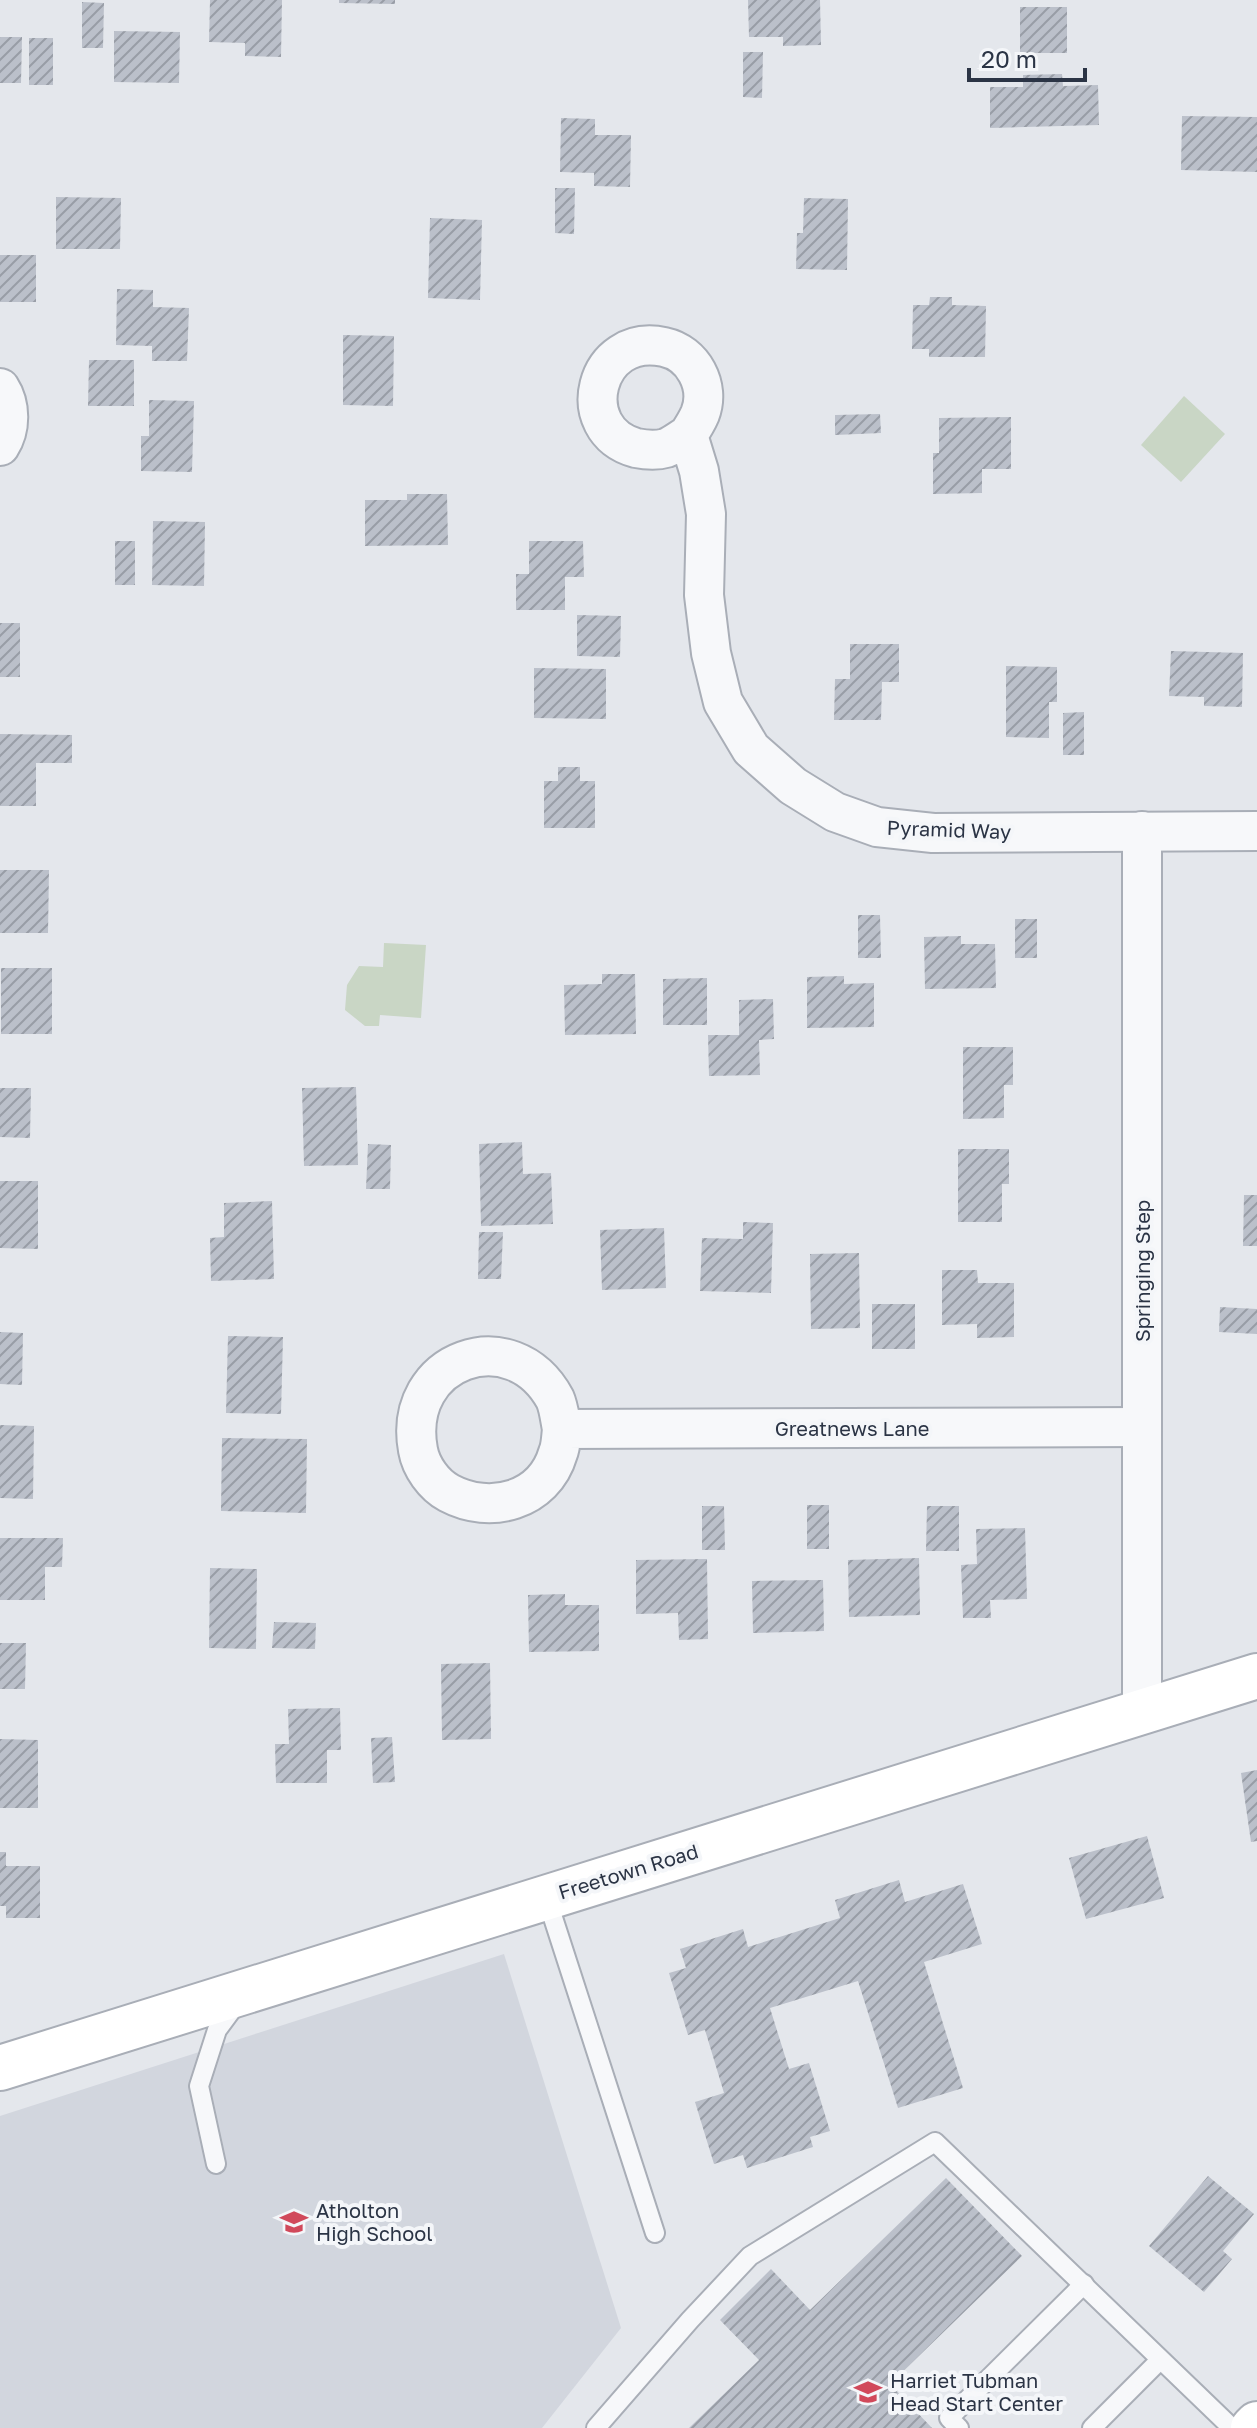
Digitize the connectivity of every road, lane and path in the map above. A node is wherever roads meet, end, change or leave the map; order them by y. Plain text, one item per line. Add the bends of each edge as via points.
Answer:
1 (0, 388) edge
2 (688, 435) dead end
3 (0, 446) edge
4 (1142, 831) junction
5 (1257, 831) edge
6 (1142, 1427) junction
7 (562, 1429) dead end
8 (1257, 1676) edge
9 (1142, 1710) junction
10 (546, 1896) junction
11 (247, 1990) junction
12 (0, 2068) edge
13 (216, 2164) dead end
14 (655, 2233) dead end
15 (1084, 2284) junction
16 (1160, 2360) junction
17 (596, 2428) edge
18 (959, 2428) edge
19 (1092, 2428) edge
20 (1232, 2428) edge

1 - 3 street via 8,404 8,427
2 - 4 street, Pyramid Way via 706,514 704,595 723,702 751,749 793,786 835,812 877,827 933,833
4 - 5 street, Pyramid Way
4 - 6 street, Springing Step
6 - 7 street, Greatnews Lane
6 - 9 street, Springing Step
8 - 9 street, Freetown Road
9 - 10 street, Freetown Road
10 - 11 street, Freetown Road
10 - 14 lane
11 - 12 street, Freetown Road
11 - 13 lane via 217,2030 199,2086
15 - 16 lane
15 - 17 lane via 935,2142 750,2256
15 - 18 lane via 949,2418
16 - 19 lane
16 - 20 lane

